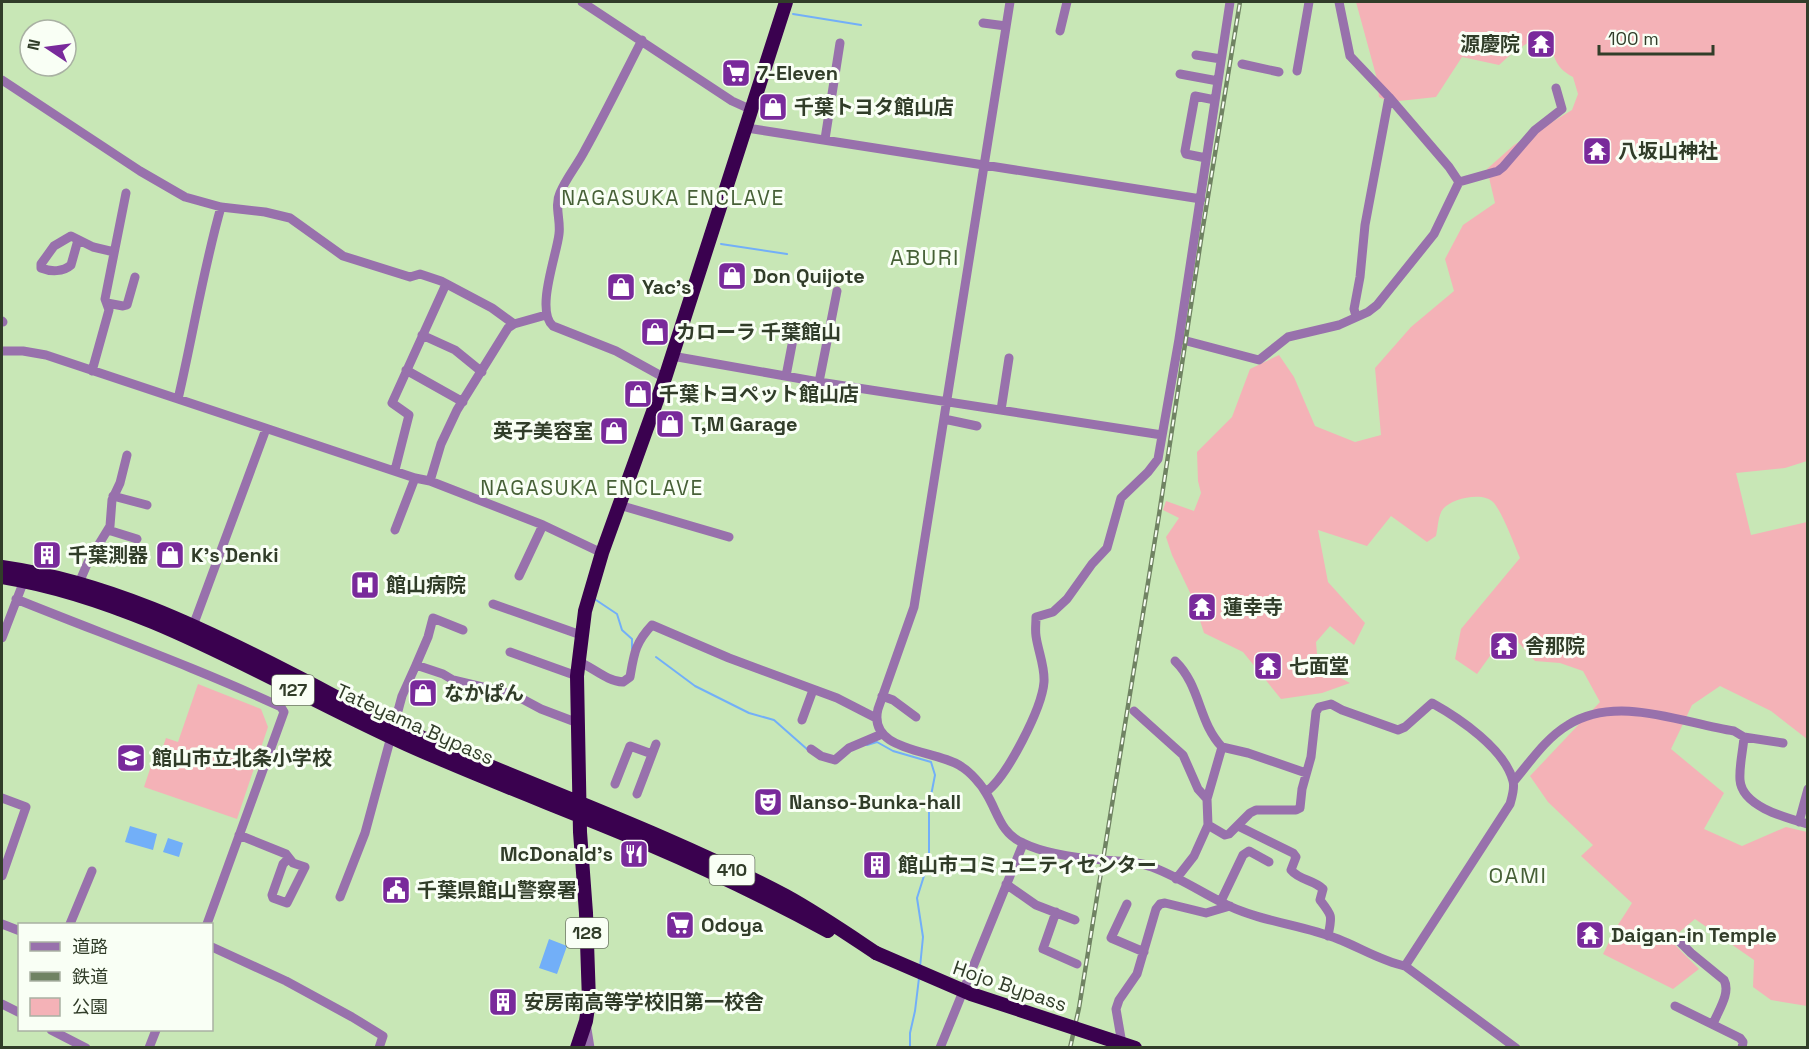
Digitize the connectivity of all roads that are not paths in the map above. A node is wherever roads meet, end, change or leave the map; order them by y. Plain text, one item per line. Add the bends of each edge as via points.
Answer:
1 (582, 2) edge
2 (786, 2) edge
3 (1010, 2) edge
4 (1067, 2) edge
5 (1230, 2) edge
6 (1309, 2) edge
7 (1339, 2) edge
8 (983, 23) dead end
9 (1006, 26) junction
10 (1060, 31) dead end
11 (642, 40) junction
12 (840, 43) dead end
13 (1196, 55) dead end
14 (1221, 59) junction
15 (1242, 64) dead end
16 (1279, 72) dead end
17 (1297, 72) dead end
18 (1180, 74) dead end
19 (2, 81) edge
20 (1218, 81) junction
21 (1556, 88) dead end
22 (1389, 97) junction
23 (1215, 100) junction
24 (752, 110) junction
25 (747, 128) junction
26 (825, 139) junction
27 (1206, 158) junction
28 (984, 164) junction
29 (1459, 182) junction
30 (126, 193) dead end
31 (1201, 199) junction
32 (221, 207) junction
33 (78, 240) dead end
34 (114, 252) junction
35 (135, 277) dead end
36 (446, 284) junction
37 (837, 291) dead end
38 (107, 303) junction
39 (546, 315) junction
40 (1356, 316) junction
41 (514, 324) junction
42 (795, 328) dead end
43 (422, 335) junction
44 (1179, 339) junction
45 (2, 351) edge
46 (672, 356) junction
47 (1010, 358) dead end
48 (406, 370) junction
49 (92, 371) junction
50 (482, 372) junction
51 (786, 376) junction
52 (664, 378) junction
53 (819, 382) junction
54 (178, 399) junction
55 (947, 401) junction
56 (463, 402) junction
57 (1001, 410) junction
58 (944, 419) junction
59 (977, 426) dead end
60 (266, 429) junction
61 (1162, 435) junction
62 (127, 455) dead end
63 (394, 470) junction
64 (415, 478) junction
65 (430, 481) junction
66 (114, 496) junction
67 (147, 505) dead end
68 (619, 505) junction
69 (543, 525) junction
70 (108, 530) junction
71 (395, 530) dead end
72 (729, 537) dead end
73 (137, 539) dead end
74 (602, 553) junction
75 (2, 567) edge
76 (26, 576) junction
77 (519, 576) dead end
78 (2, 577) edge
79 (80, 583) junction
80 (16, 599) junction
81 (493, 604) dead end
82 (193, 626) junction
83 (463, 630) dead end
84 (580, 635) junction
85 (2, 638) edge
86 (510, 652) dead end
87 (577, 661) junction
88 (1175, 661) dead end
89 (416, 665) junction
90 (577, 676) junction
91 (813, 690) junction
92 (882, 696) junction
93 (1134, 711) dead end
94 (916, 717) dead end
95 (876, 718) junction
96 (802, 720) dead end
97 (579, 723) junction
98 (394, 731) junction
99 (882, 734) junction
100 (1744, 737) junction
101 (1783, 743) dead end
102 (656, 744) dead end
103 (1222, 747) junction
104 (811, 749) dead end
105 (652, 754) junction
106 (1306, 773) junction
107 (1514, 781) junction
108 (615, 784) dead end
109 (1808, 789) edge
110 (986, 792) junction
111 (637, 794) dead end
112 (2, 798) edge
113 (1207, 799) junction
114 (579, 802) junction
115 (579, 817) junction
116 (1803, 823) edge
117 (1208, 825) junction
118 (1238, 826) junction
119 (239, 835) junction
120 (1023, 844) junction
121 (289, 858) junction
122 (1269, 862) dead end
123 (92, 871) dead end
124 (2, 876) edge
125 (1176, 879) junction
126 (1006, 884) junction
127 (340, 897) dead end
128 (1127, 904) dead end
129 (1225, 904) junction
130 (1056, 912) junction
131 (1075, 920) dead end
132 (70, 923) edge
133 (207, 923) edge
134 (2, 924) edge
135 (18, 930) edge
136 (1328, 936) junction
137 (1677, 939) dead end
138 (213, 947) edge
139 (1144, 952) junction
140 (876, 953) junction
141 (1077, 964) dead end
142 (1405, 966) junction
143 (2, 1004) edge
144 (1676, 1006) dead end
145 (18, 1012) edge
146 (586, 1021) junction
147 (1713, 1024) junction
148 (55, 1031) edge
149 (155, 1031) edge
150 (86, 1047) edge
151 (149, 1047) edge
152 (379, 1047) edge
153 (577, 1047) edge
154 (590, 1047) edge
155 (942, 1047) edge
156 (1119, 1047) edge
157 (1135, 1047) edge
158 (1516, 1047) edge
159 (1742, 1047) edge

1 - 11 street
2 - 24 highway, 128
3 - 9 street
4 - 10 street
5 - 14 street
6 - 17 street
7 - 22 street via 1350,56
8 - 9 street
9 - 28 street
11 - 24 street
11 - 39 street via 560,193 560,233 549,276
12 - 26 street
13 - 14 street
14 - 20 street
15 - 16 street
18 - 20 street
19 - 32 street via 185,197
20 - 23 street
21 - 29 street via 1563,109 1535,130 1498,171
22 - 29 street
22 - 40 street via 1365,225
23 - 27 street
23 - 27 street via 1195,96 1185,151
24 - 25 highway, 128
25 - 26 street
25 - 46 highway, 128
26 - 28 street
27 - 31 street
28 - 31 street
28 - 55 street
29 - 40 street via 1434,234 1377,305
30 - 34 street
31 - 44 street
32 - 36 street via 290,218 343,256
32 - 54 street via 207,255
33 - 34 street
34 - 38 street
35 - 38 street via 127,304
36 - 41 street
36 - 43 street
37 - 53 street
38 - 49 street via 110,310
39 - 41 street
39 - 52 street via 552,326 616,351
40 - 44 street via 1339,325 1288,337 1259,360
41 - 50 street
42 - 51 street
43 - 48 street
43 - 50 street via 455,350
44 - 61 street
45 - 49 street via 46,355
46 - 51 street
46 - 52 highway, 128
47 - 57 street
48 - 56 street
48 - 63 street via 392,403 410,415
49 - 54 street
50 - 56 street
51 - 53 street
52 - 68 highway, 128
53 - 55 street
54 - 60 street
55 - 57 street
55 - 58 street
56 - 65 street via 441,444
57 - 61 street
58 - 59 street
58 - 92 street via 914,607
60 - 63 street
60 - 82 street
61 - 110 street via 1158,459 1121,498 1107,548 1067,599 1053,612 1036,617 1035,634 1044,681 1039,704 1011,761
62 - 66 street
63 - 64 street
64 - 65 street
64 - 71 street
65 - 69 street
66 - 67 street
66 - 70 street
68 - 72 street
68 - 74 highway, 128
69 - 74 street
69 - 77 street
70 - 73 street
70 - 79 street
74 - 84 highway, 128
75 - 76 highway, Tateyama Bypass / 127
76 - 78 highway, Tateyama Bypass / 127
76 - 79 highway, Tateyama Bypass / 127
76 - 80 street
76 - 98 highway, Tateyama Bypass / 127 via 157,623
79 - 82 highway, Tateyama Bypass / 127
80 - 85 street
80 - 119 street via 189,666 281,707 284,712
81 - 84 street
82 - 98 highway, Tateyama Bypass / 127
83 - 89 street via 433,618
84 - 87 highway, 128
86 - 90 street
87 - 90 highway, 128
87 - 91 street via 613,682 623,682 630,677 640,637 652,625
88 - 103 street via 1188,674 1209,729
89 - 97 street via 453,680 513,694
89 - 98 street via 402,696
90 - 97 highway, 128
91 - 95 street
91 - 96 street
92 - 94 street
92 - 95 street
93 - 113 street via 1183,755 1198,789
95 - 99 street
97 - 114 highway, 128
98 - 114 highway, Tateyama Bypass / 127
98 - 115 highway, Tateyama Bypass / 127
98 - 127 street via 365,833
99 - 104 street via 849,748 835,760
99 - 110 street via 899,746 945,758 962,767
100 - 101 street
100 - 107 street via 1734,731 1640,712 1605,711 1566,726
100 - 116 street via 1741,787 1760,807
102 - 105 street
103 - 106 street
103 - 113 street
105 - 108 street via 630,746
105 - 111 street
106 - 107 street via 1319,707 1331,704 1398,730 1432,703 1485,739
106 - 118 street via 1300,807 1256,810
107 - 142 street via 1510,804
109 - 116 street
110 - 120 street via 1000,823
112 - 124 street via 26,807
113 - 117 street
114 - 115 highway, 128
114 - 140 highway, Hojo Bypass / 410 via 787,897
115 - 140 highway, Hojo Bypass / 410 via 695,865
115 - 146 highway, 128 via 588,982
117 - 118 street via 1225,835
117 - 125 street via 1194,855
118 - 136 street via 1293,853 1294,874 1323,889 1320,900 1332,917
119 - 121 street
119 - 133 street
120 - 125 street via 1152,867
120 - 126 street
121 - 121 street via 305,867 287,903 272,895
122 - 129 street via 1249,851 1243,855
123 - 132 street
125 - 129 street
126 - 130 street via 1036,905
126 - 155 street
128 - 139 street via 1111,938
129 - 136 street
129 - 139 street via 1206,913 1160,904 1152,917
130 - 131 street
130 - 141 street via 1043,950
134 - 135 street
136 - 142 street
137 - 147 street via 1724,980 1725,995
138 - 152 street via 352,1017 383,1036
139 - 156 street via 1137,974 1116,1009
140 - 157 highway, Hojo Bypass / 410, bridge via 971,994
142 - 158 street
143 - 145 street
144 - 147 street
146 - 153 highway, 128
146 - 154 street
147 - 159 street via 1740,1038
148 - 150 street
149 - 151 street

